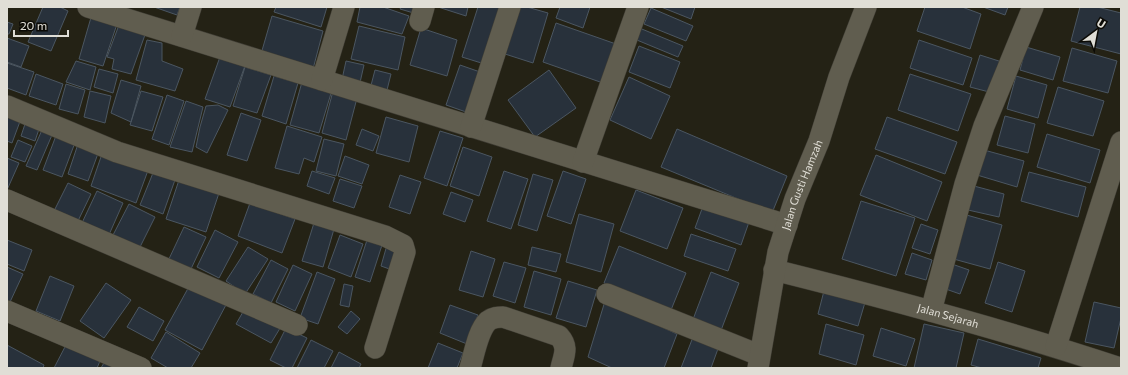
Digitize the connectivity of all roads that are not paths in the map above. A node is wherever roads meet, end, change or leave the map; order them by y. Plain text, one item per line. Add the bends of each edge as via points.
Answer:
1 (88, 7) edge
2 (191, 7) edge
3 (344, 7) edge
4 (510, 7) edge
5 (638, 7) edge
6 (866, 7) edge
7 (1033, 7) edge
8 (182, 36) junction
9 (322, 80) junction
10 (7, 106) edge
11 (471, 127) junction
12 (1121, 142) edge
13 (583, 162) junction
14 (7, 200) edge
15 (787, 225) junction
16 (774, 270) junction
17 (607, 294) dead end
18 (7, 311) edge
19 (931, 311) junction
20 (297, 325) dead end
21 (1056, 346) junction
22 (375, 348) dead end
23 (759, 362) edge
24 (141, 368) edge
25 (470, 368) edge
26 (561, 368) edge
27 (1120, 368) edge

1 - 8 street
2 - 8 street
3 - 9 street
4 - 11 street
5 - 13 street
6 - 15 street, Jalan Gusti Hamzah
7 - 19 street via 984,126
8 - 9 street
9 - 11 street
10 - 22 street via 117,152 385,236 403,245 405,252
11 - 13 street
12 - 21 street
13 - 15 street
14 - 20 street
15 - 16 street, Jalan Gusti Hamzah
16 - 19 street, Jalan Sejarah
16 - 23 street, Jalan Gusti Hamzah
17 - 23 street
18 - 24 street
19 - 21 street, Jalan Sejarah
21 - 27 street, Jalan Sejarah
25 - 26 street via 482,329 495,317 504,317 559,336 564,342 565,352

